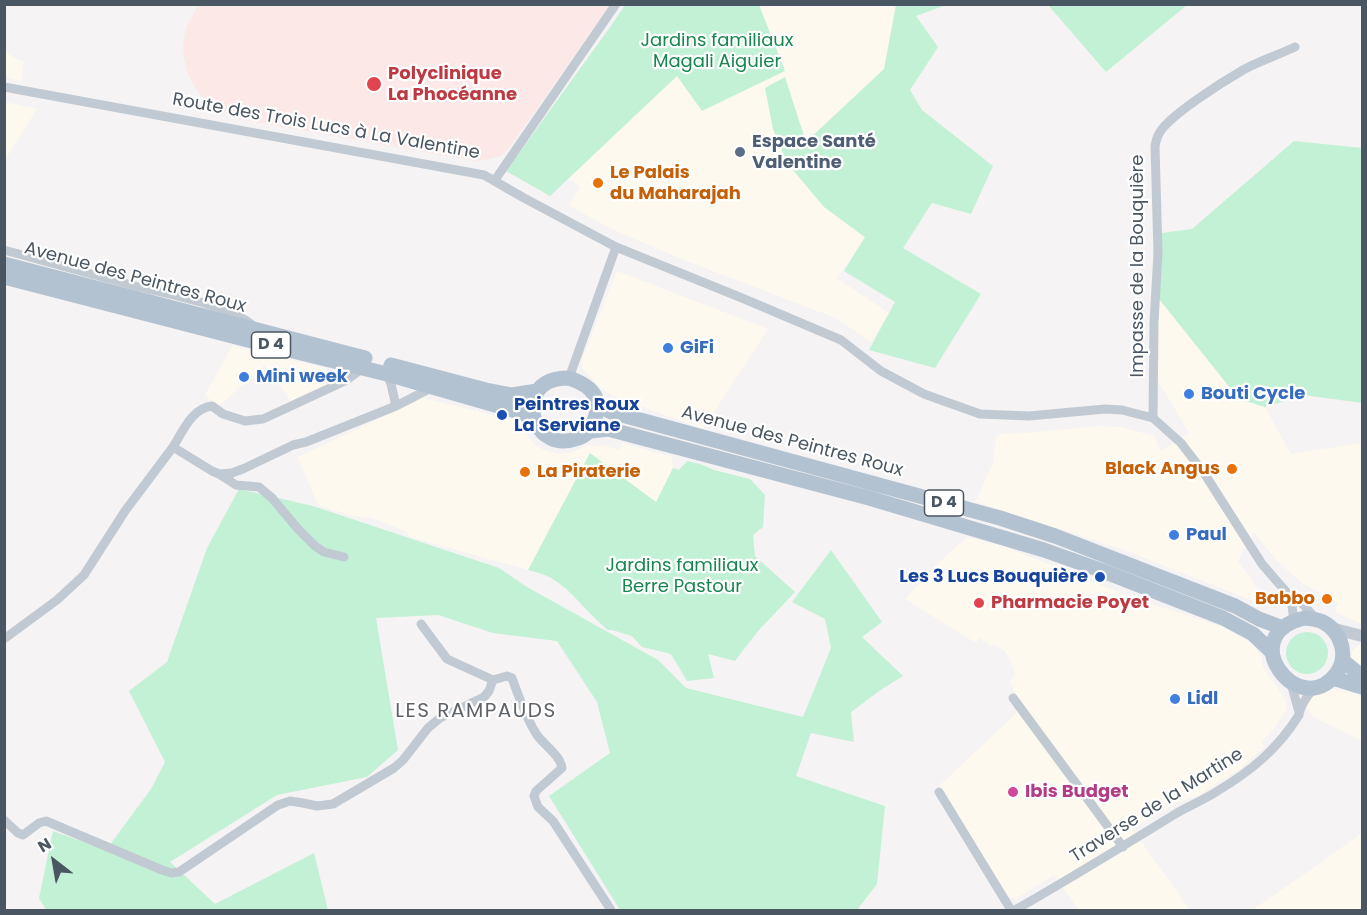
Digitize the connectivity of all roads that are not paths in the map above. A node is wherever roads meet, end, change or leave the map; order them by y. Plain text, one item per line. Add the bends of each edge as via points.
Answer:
1 (616, 4) edge
2 (1295, 47) dead end
3 (4, 87) edge
4 (495, 180) junction
5 (616, 247) junction
6 (4, 250) edge
7 (4, 264) edge
8 (4, 277) edge
9 (256, 330) junction
10 (363, 368) junction
11 (387, 374) junction
12 (568, 378) junction
13 (433, 387) junction
14 (537, 391) junction
15 (598, 402) junction
16 (396, 406) junction
17 (1153, 418) junction
18 (535, 422) junction
19 (591, 431) junction
20 (173, 447) junction
21 (219, 474) junction
22 (344, 557) dead end
23 (1288, 594) junction
24 (1317, 620) junction
25 (421, 624) dead end
26 (1288, 624) junction
27 (1331, 628) junction
28 (1362, 638) edge
29 (4, 639) edge
30 (1272, 652) junction
31 (1343, 657) junction
32 (1362, 675) edge
33 (1333, 678) junction
34 (493, 680) junction
35 (1291, 683) junction
36 (1315, 687) junction
37 (1362, 687) edge
38 (1013, 698) dead end
39 (1299, 712) junction
40 (939, 792) dead end
41 (4, 820) edge
42 (1123, 846) junction
43 (610, 910) edge
44 (1013, 910) edge

1 - 4 street
2 - 17 street, Impasse de la Bouquière via 1244,70 1204,96 1170,120 1157,138
3 - 4 street, Route des Trois Lucs à La Valentine
4 - 5 street, Route des Trois Lucs à La Valentine
5 - 12 street
5 - 17 street, Route des Trois Lucs à La Valentine via 841,340 880,371 924,394 980,414 1029,416 1105,409
6 - 9 street, Avenue des Peintres Roux via 207,305 238,315
7 - 9 main road, Avenue des Peintres Roux / D 4
8 - 10 main road, Avenue des Peintres Roux / D 4
9 - 14 main road, Avenue des Peintres Roux / D 4 via 486,390 512,395
10 - 11 main road, Avenue des Peintres Roux / D 4
10 - 20 street via 345,381 263,419 245,421 212,406 205,407 190,420
11 - 13 main road, Avenue des Peintres Roux / D 4
11 - 16 street
12 - 14 main road via 546,383
12 - 15 main road via 581,382
13 - 16 street
13 - 18 main road, Avenue des Peintres Roux / D 4 via 523,413
14 - 18 main road
15 - 19 main road
15 - 26 main road, Avenue des Peintres Roux / D 4 via 609,411 631,418 1055,536 1259,619
16 - 21 street via 232,473
17 - 23 street, Route des Trois Lucs à La Valentine via 1181,443 1262,564
18 - 19 main road via 545,436 555,441 570,441
19 - 30 main road, Avenue des Peintres Roux / D 4 via 608,429 869,498 1044,550 1223,618 1253,634
20 - 21 street
20 - 29 street via 84,575
21 - 22 street via 236,485 259,487 315,546
23 - 24 street, Route des Trois Lucs à La Valentine
23 - 26 street, Route des Trois Lucs à La Valentine via 1292,606
24 - 26 main road via 1305,618
24 - 27 main road
25 - 34 street via 447,659
26 - 30 main road via 1273,642
27 - 28 street
27 - 31 main road via 1340,639
28 - 31 street via 1353,642
30 - 35 main road via 1277,668
31 - 32 main road
31 - 33 main road
33 - 36 main road
33 - 37 main road
34 - 41 street via 484,697 428,728 394,768 333,804 317,806 290,801 278,805 179,872 162,870 46,821 23,835
34 - 43 street via 512,678 537,734 561,762 562,768 534,796
35 - 36 main road
35 - 39 street
36 - 39 street, Traverse de la Martine
38 - 42 street
39 - 42 street, Traverse de la Martine via 1266,756 1238,778
40 - 44 street
42 - 44 street, Traverse de la Martine

